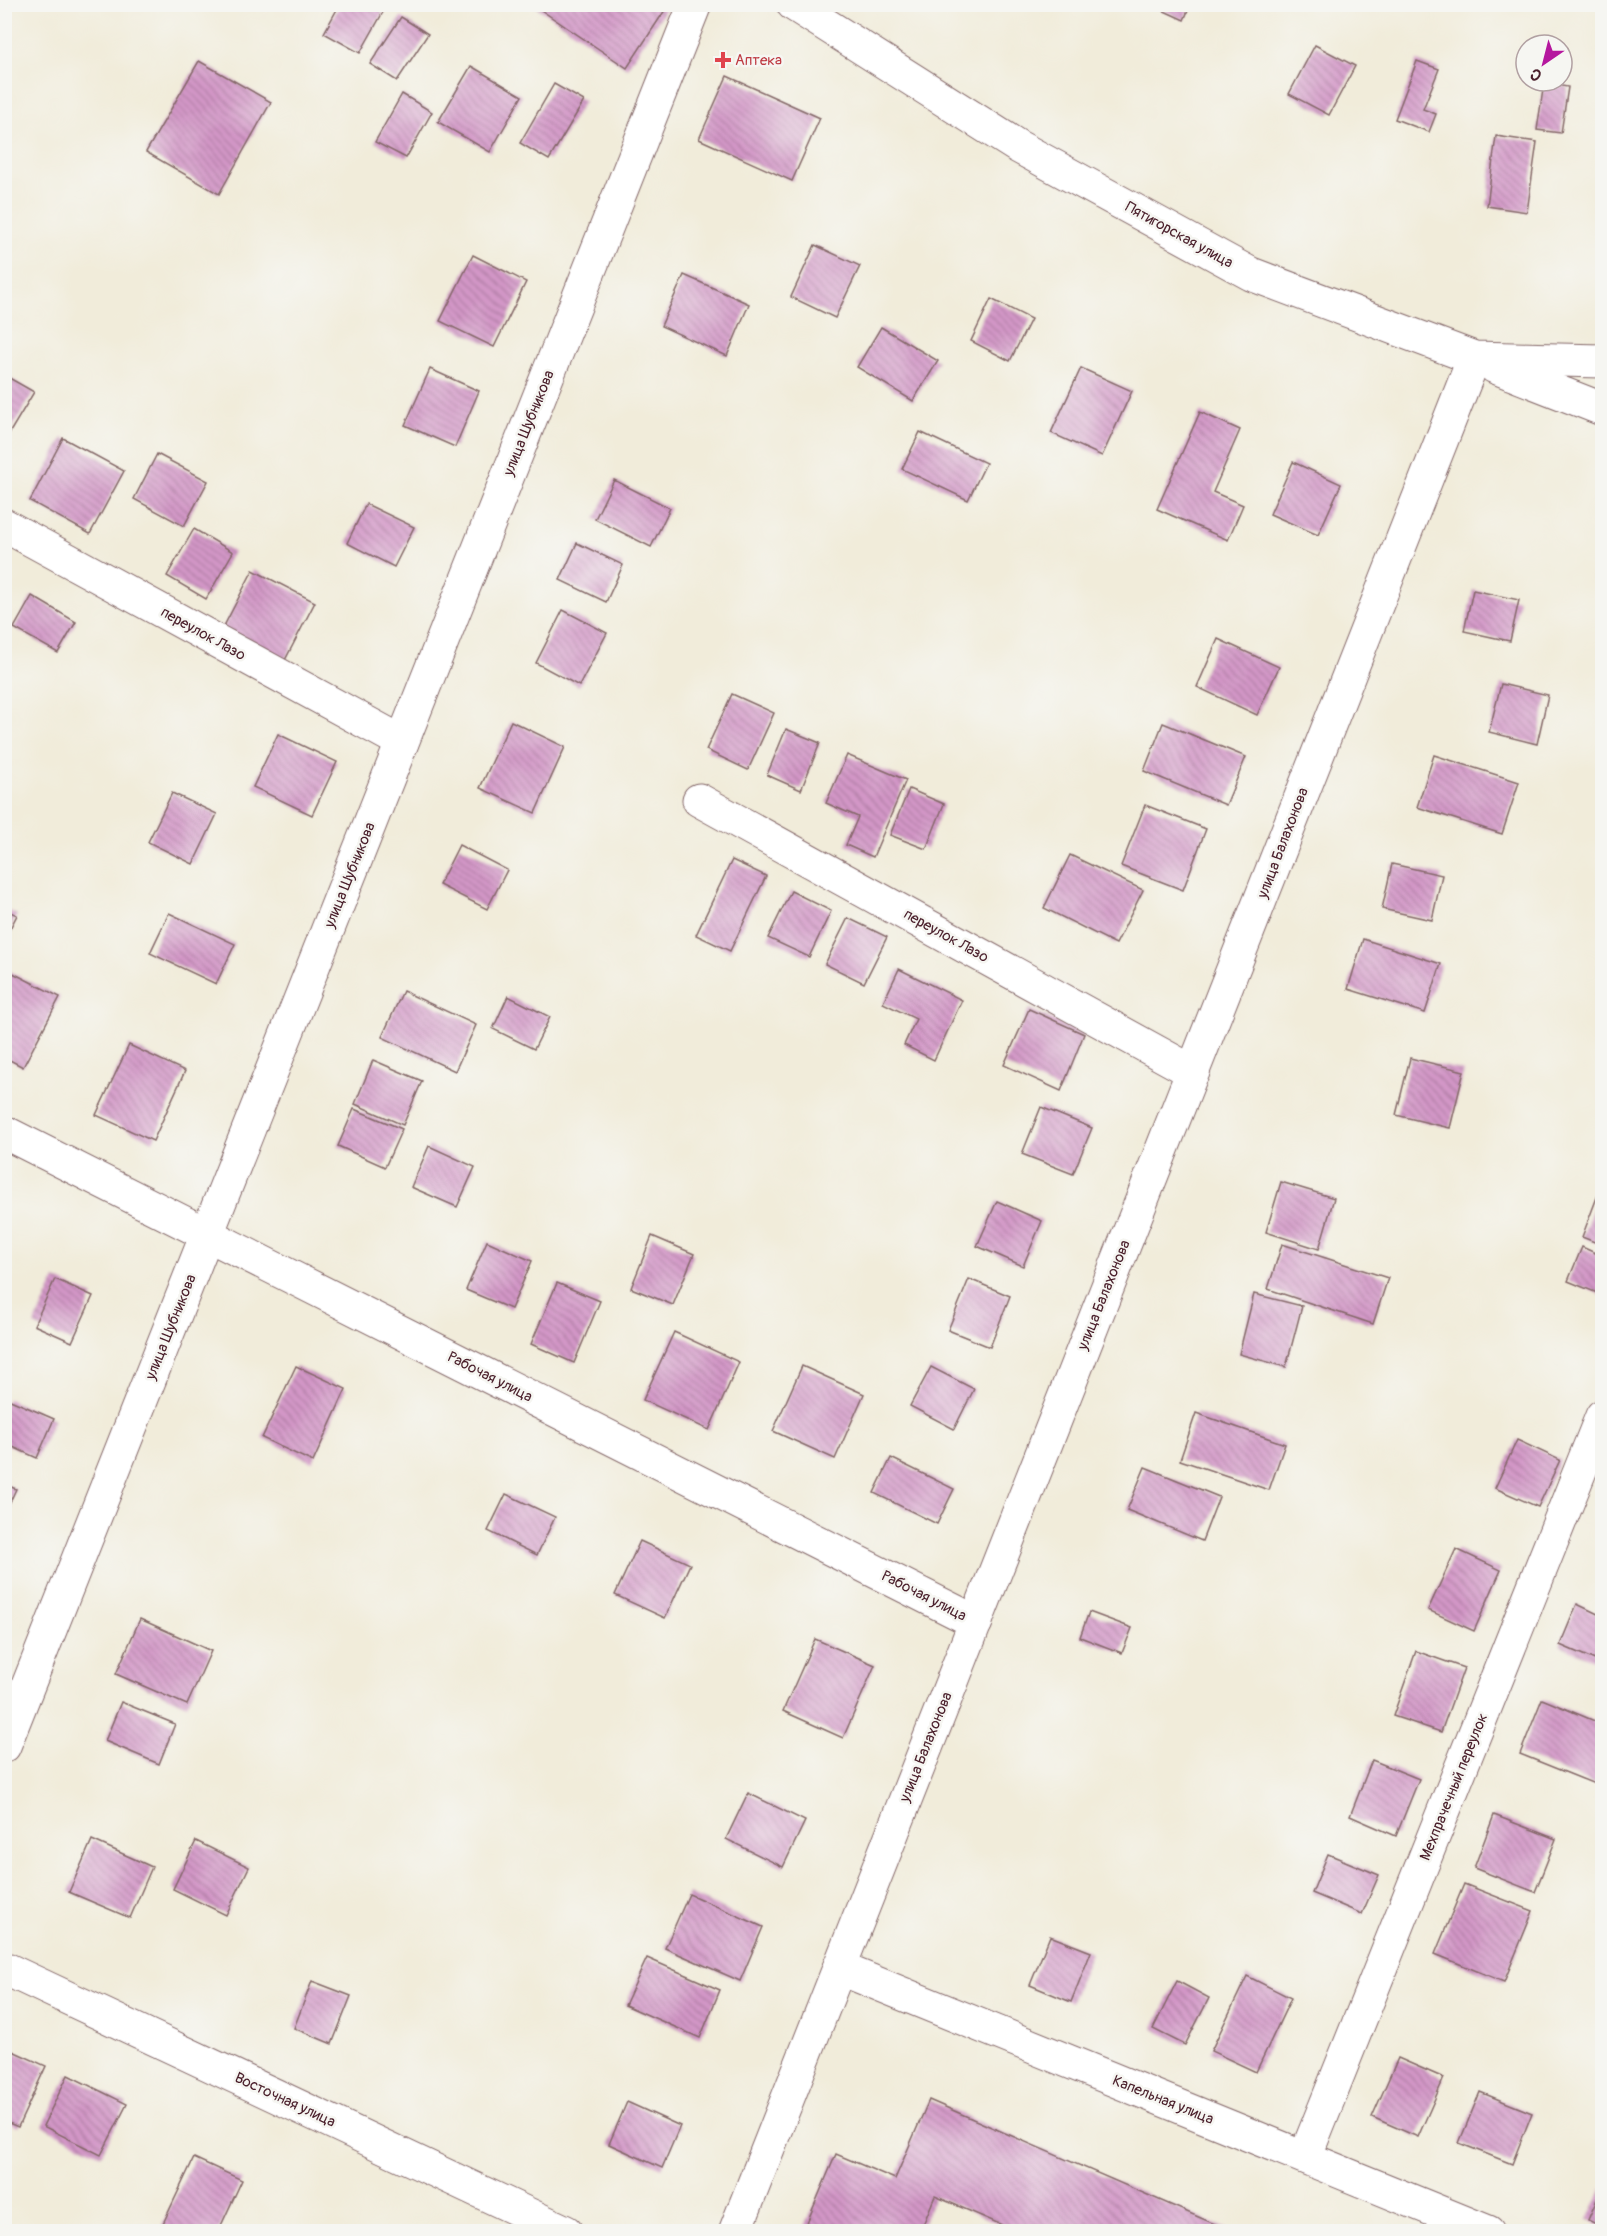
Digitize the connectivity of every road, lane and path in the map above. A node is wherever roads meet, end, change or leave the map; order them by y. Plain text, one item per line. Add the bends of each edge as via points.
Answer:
1 (695, 4) edge
2 (793, 4) edge
3 (1474, 358) junction
4 (1602, 361) edge
5 (1602, 409) edge
6 (4, 525) edge
7 (402, 742) junction
8 (699, 800) dead end
9 (1192, 1072) junction
10 (4, 1132) edge
11 (207, 1234) junction
12 (1602, 1416) edge
13 (976, 1622) junction
14 (4, 1746) edge
15 (4, 1968) edge
16 (839, 1968) junction
17 (1305, 2157) junction
18 (566, 2232) edge
19 (735, 2232) edge
20 (1488, 2232) edge

1 - 7 street, улица Шубникова
2 - 3 street, Пятигорская улица via 1017,146 1251,274
3 - 4 street, Пятигорская улица
3 - 5 street
3 - 9 street, улица Балахонова
6 - 7 street, переулок Лазо
7 - 11 street, улица Шубникова
8 - 9 street, переулок Лазо
9 - 13 street, улица Балахонова
10 - 11 street, Рабочая улица
11 - 13 street, Рабочая улица
11 - 14 street, улица Шубникова
12 - 17 street, Мехпрачечный переулок
13 - 16 street, улица Балахонова
15 - 18 street, Восточная улица
16 - 17 street, Капельная улица
16 - 19 street, улица Балахонова
17 - 20 street, Капельная улица

